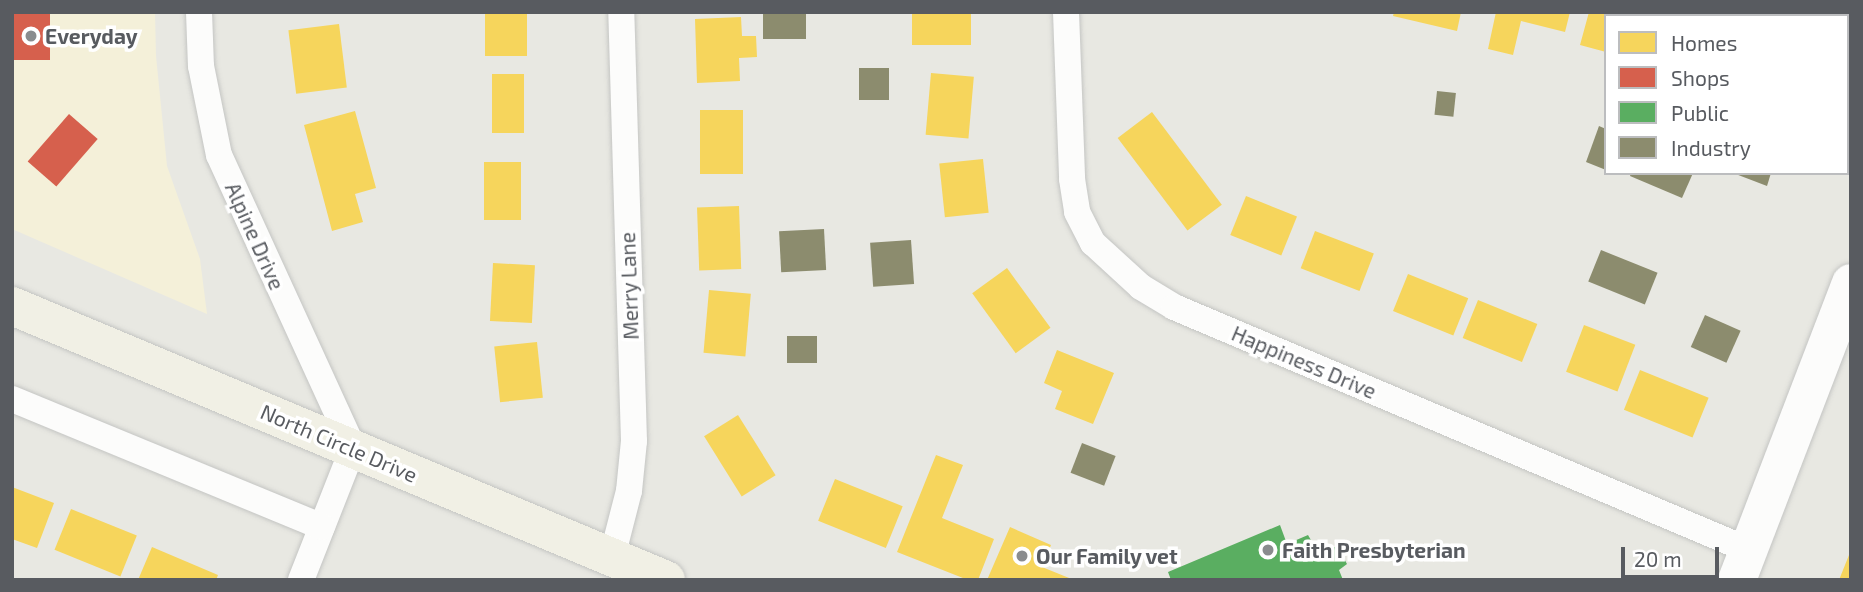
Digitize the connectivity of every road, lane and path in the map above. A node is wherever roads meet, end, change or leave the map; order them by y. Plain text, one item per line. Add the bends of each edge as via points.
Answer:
1 (199, 12) edge
2 (621, 12) edge
3 (1066, 12) edge
4 (1851, 284) edge
5 (12, 306) edge
6 (12, 399) edge
7 (353, 448) junction
8 (322, 527) junction
9 (612, 557) junction
10 (1742, 564) edge
11 (301, 580) edge
12 (666, 580) edge

1 - 7 street, Alpine Drive via 201,66 219,155
2 - 9 street, Merry Lane via 634,441 629,491
3 - 10 street, Happiness Drive via 1077,212 1093,243 1141,287 1174,307
4 - 10 main road
5 - 7 main road, North Circle Drive
6 - 8 street
7 - 8 street
7 - 9 main road, North Circle Drive
8 - 11 street
9 - 12 main road, North Circle Drive

